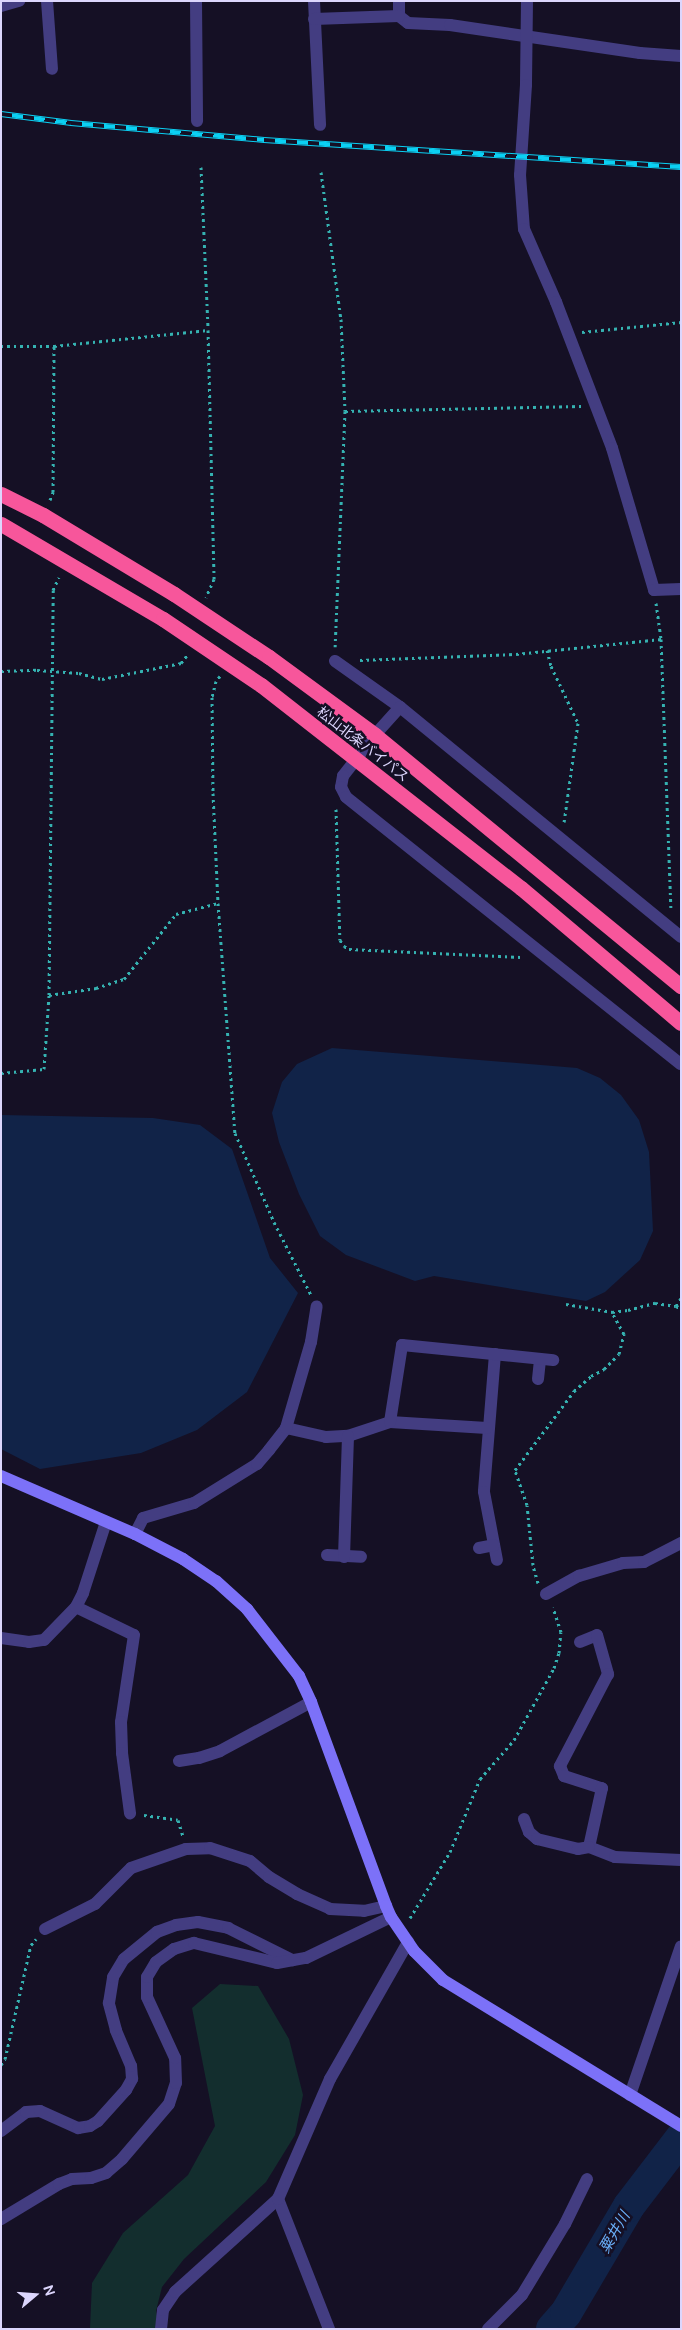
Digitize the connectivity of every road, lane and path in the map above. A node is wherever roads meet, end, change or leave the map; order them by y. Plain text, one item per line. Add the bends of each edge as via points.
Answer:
1 (19, 1) edge
2 (48, 1) edge
3 (196, 1) edge
4 (314, 1) edge
5 (399, 1) edge
6 (527, 1) edge
7 (1, 6) edge
8 (399, 16) junction
9 (314, 19) junction
10 (525, 36) junction
11 (681, 56) edge
12 (52, 69) dead end
13 (197, 121) dead end
14 (320, 125) dead end
15 (201, 167) dead end
16 (322, 172) dead end
17 (681, 322) edge
18 (208, 330) junction
19 (568, 333) junction
20 (1, 346) edge
21 (54, 346) junction
22 (596, 406) junction
23 (345, 411) junction
24 (1, 494) edge
25 (43, 515) junction
26 (1, 524) edge
27 (67, 562) junction
28 (681, 589) edge
29 (654, 590) junction
30 (200, 611) junction
31 (660, 639) junction
32 (198, 642) junction
33 (547, 650) junction
34 (335, 661) junction
35 (230, 664) junction
36 (1, 671) edge
37 (52, 671) junction
38 (400, 707) junction
39 (375, 735) junction
40 (356, 758) junction
41 (341, 787) junction
42 (561, 839) junction
43 (218, 903) junction
44 (671, 928) junction
45 (681, 937) edge
46 (546, 958) junction
47 (681, 986) edge
48 (50, 995) junction
49 (681, 1023) edge
50 (681, 1064) edge
51 (1, 1073) edge
52 (681, 1298) edge
53 (566, 1304) dead end
54 (317, 1306) joint
55 (676, 1306) junction
56 (681, 1309) edge
57 (612, 1312) junction
58 (495, 1354) junction
59 (538, 1379) dead end
60 (390, 1422) junction
61 (286, 1428) junction
62 (488, 1428) junction
63 (348, 1436) junction
64 (1, 1476) edge
65 (106, 1522) junction
66 (135, 1534) junction
67 (681, 1543) edge
68 (494, 1545) junction
69 (479, 1548) dead end
70 (327, 1555) dead end
71 (344, 1556) junction
72 (361, 1557) dead end
73 (497, 1560) dead end
74 (546, 1594) junction
75 (76, 1607) junction
76 (1, 1638) edge
77 (580, 1642) dead end
78 (311, 1702) junction
79 (179, 1761) dead end
80 (130, 1813) joint
81 (524, 1819) dead end
82 (589, 1847) junction
83 (186, 1849) junction
84 (681, 1860) edge
85 (392, 1916) junction
86 (45, 1929) joint
87 (408, 1942) junction
88 (681, 1946) edge
89 (292, 1960) junction
90 (1, 2065) edge
91 (630, 2096) junction
92 (681, 2126) edge
93 (1, 2131) edge
94 (587, 2179) dead end
95 (278, 2199) junction
96 (1, 2219) edge
97 (161, 2329) edge
98 (329, 2329) edge
99 (488, 2329) edge

1 - 7 street
2 - 12 street
3 - 13 street
4 - 9 street
5 - 8 street
6 - 10 street
8 - 9 street
8 - 10 street via 408,23 450,25
9 - 14 street
10 - 11 street
10 - 19 street via 526,85 520,175 524,229
15 - 18 path
16 - 23 path via 341,319
17 - 19 path
18 - 21 path
18 - 30 path via 214,578
19 - 22 street
20 - 21 path
21 - 25 path via 54,492
22 - 23 path
22 - 29 street via 612,448
23 - 34 path
24 - 25 highway, 松山北条バイパス
25 - 30 highway, 松山北条バイパス
26 - 27 highway, 松山北条バイパス
27 - 32 highway, 松山北条バイパス
27 - 37 path via 52,590
28 - 29 street
29 - 31 path
30 - 39 highway, 松山北条バイパス
31 - 33 path
31 - 44 path
32 - 35 highway, 松山北条バイパス
32 - 37 path via 181,663 102,679
33 - 34 path
33 - 42 path via 578,724
34 - 38 street
35 - 40 highway, 松山北条バイパス
35 - 43 path via 216,681 212,697
36 - 37 path
37 - 48 path
38 - 39 street
38 - 42 street
39 - 40 street
39 - 47 highway, 松山北条バイパス
40 - 41 street via 343,776
40 - 49 highway, 松山北条バイパス via 521,888
41 - 46 street via 346,797
41 - 46 path via 336,800 340,940 344,946 349,949
42 - 44 street
43 - 48 path via 176,914 124,979 96,988
43 - 54 path via 235,1133 274,1222
44 - 45 street
46 - 50 street
48 - 51 path via 44,1069
52 - 55 path
53 - 57 path
54 - 61 street via 311,1342
55 - 56 path
55 - 57 path via 655,1303
57 - 74 path via 624,1334 619,1354 574,1391 515,1470 526,1506 537,1580
58 - 59 street via 547,1359
58 - 60 street via 402,1345
58 - 62 street
60 - 62 street
60 - 63 street
61 - 63 street via 326,1437
61 - 66 street via 256,1464 194,1503 143,1518
62 - 68 street via 484,1492
63 - 71 street
64 - 65 street
65 - 66 street
65 - 75 street
66 - 78 street via 183,1559 216,1581 248,1609 299,1676
67 - 74 street via 644,1562 624,1563 579,1576
68 - 69 street
68 - 73 street
70 - 71 street
71 - 72 street
74 - 85 path via 561,1632 554,1668 514,1740 480,1779 450,1852 410,1918
75 - 76 street via 44,1640 29,1642
75 - 80 street via 134,1635 121,1722
77 - 82 street via 597,1635 608,1674 560,1766 564,1776 602,1788
78 - 79 street via 220,1751
78 - 85 street
80 - 83 path via 178,1820
81 - 82 street via 529,1832 537,1839 578,1849
82 - 84 street via 615,1858
83 - 85 street via 210,1848 250,1861 297,1894 330,1909
83 - 86 street via 131,1868 95,1904
85 - 87 street
85 - 89 street via 306,1958
86 - 90 path via 31,1945
87 - 91 street via 443,1980
87 - 95 street via 330,2080
88 - 91 street
89 - 93 street via 228,1928 198,1922 157,1932 124,1959 113,1976 109,2003 131,2066 132,2079 126,2090 90,2126 78,2128 40,2110 26,2112
89 - 96 street via 277,1963 194,1943 174,1949 156,1962 147,1977 147,1997 175,2058 176,2083 169,2104 122,2160 106,2174 59,2184
91 - 92 street
94 - 99 street via 522,2295
95 - 97 street via 175,2292 163,2310
95 - 98 street

